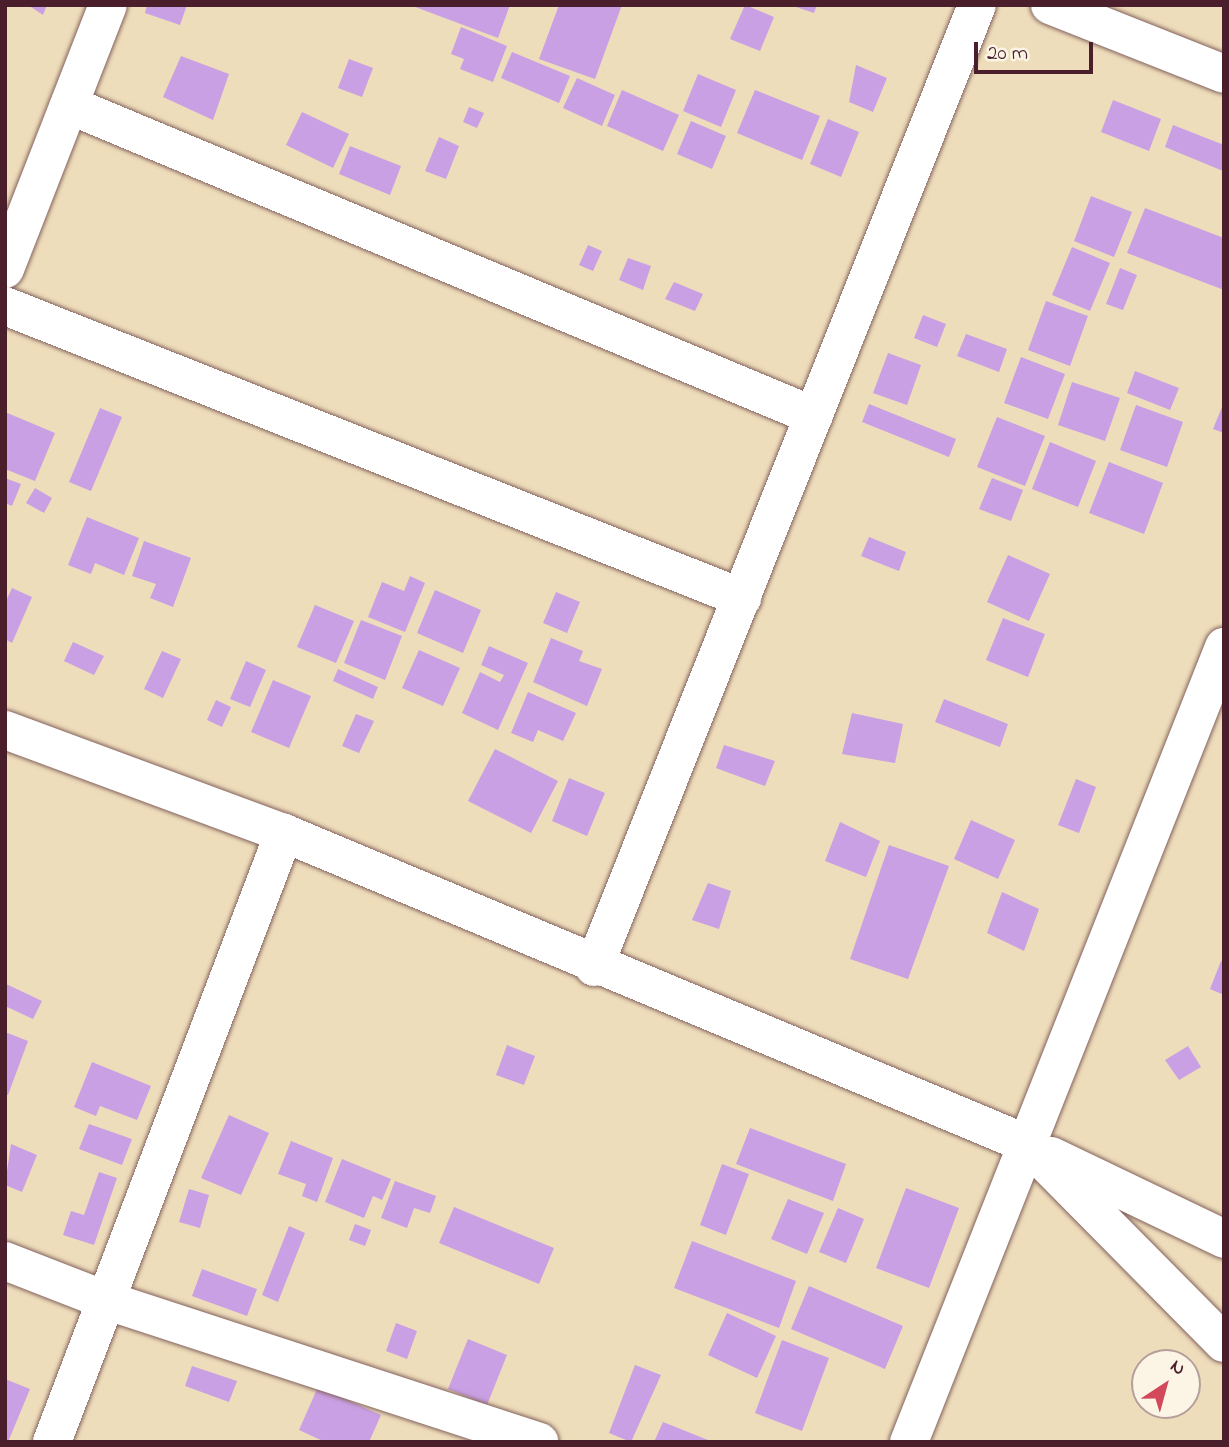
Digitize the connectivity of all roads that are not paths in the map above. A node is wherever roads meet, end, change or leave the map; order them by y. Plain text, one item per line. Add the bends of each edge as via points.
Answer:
1 (108, 5) edge
2 (977, 5) edge
3 (1050, 5) edge
4 (1224, 74) edge
5 (69, 105) junction
6 (5, 269) edge
7 (5, 306) edge
8 (814, 416) junction
9 (742, 598) junction
10 (1224, 647) edge
11 (5, 730) edge
12 (284, 833) junction
13 (594, 967) junction
14 (1027, 1144) junction
15 (1224, 1238) edge
16 (5, 1261) edge
17 (105, 1300) junction
18 (1224, 1343) edge
19 (481, 1432) edge
20 (52, 1442) edge
21 (539, 1442) edge
22 (909, 1442) edge

1 - 5 street
2 - 8 street
3 - 4 street
5 - 6 street
5 - 8 street
7 - 9 street
8 - 9 street
9 - 13 street
10 - 14 street
11 - 12 street
12 - 13 street
12 - 17 street
13 - 14 street
14 - 15 street
14 - 18 street
14 - 22 street
16 - 17 street
17 - 19 street
17 - 20 street
19 - 21 street

